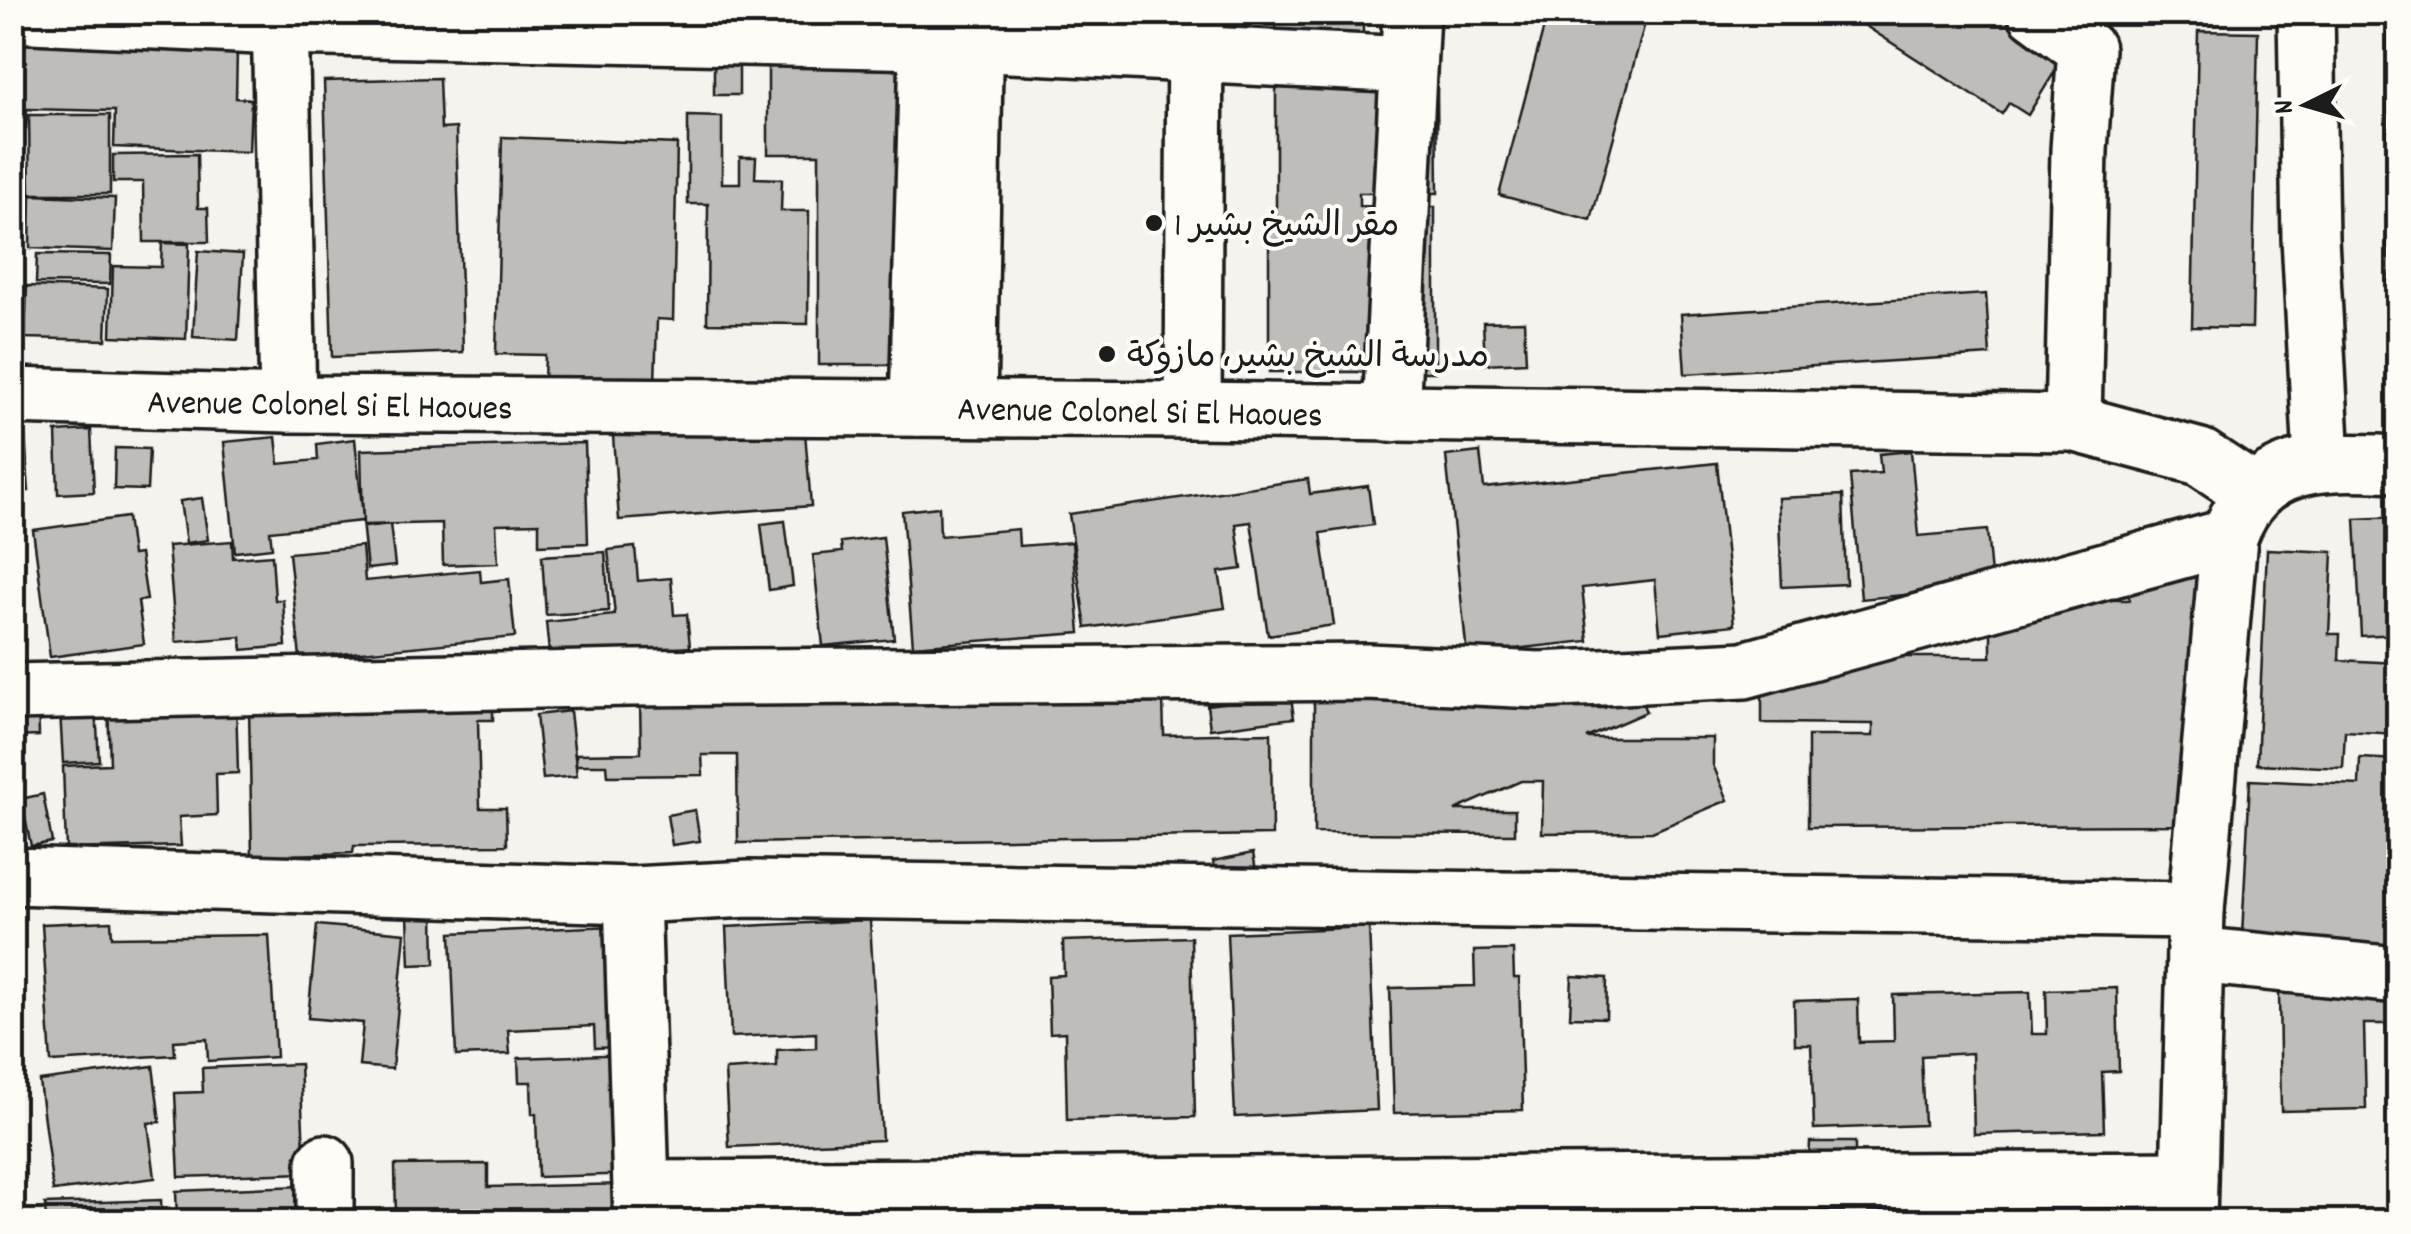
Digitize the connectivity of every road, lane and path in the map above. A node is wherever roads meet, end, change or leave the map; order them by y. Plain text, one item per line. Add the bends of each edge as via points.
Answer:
1 (2036, 12) edge
2 (2306, 12) edge
3 (12, 14) edge
4 (280, 20) edge
5 (952, 28) edge
6 (2085, 31) edge
7 (1195, 34) edge
8 (1409, 39) edge
9 (12, 396) edge
10 (288, 404) junction
11 (943, 408) junction
12 (1193, 410) junction
13 (1392, 414) junction
14 (2073, 423) junction
15 (2322, 461) junction
16 (2398, 464) edge
17 (2241, 514) junction
18 (12, 692) edge
19 (12, 876) edge
20 (632, 896) junction
21 (2195, 932) junction
22 (2398, 975) edge
23 (325, 1163) dead end
24 (2189, 1200) edge
25 (643, 1205) edge
26 (1149, 1205) edge
27 (325, 1222) edge

1 - 6 street
2 - 15 street
3 - 4 street
4 - 5 street
4 - 10 street
5 - 7 street
5 - 11 street
6 - 14 street
7 - 8 street
7 - 12 street
8 - 13 street
9 - 10 street, Avenue Colonel Si El Haoues
10 - 11 street, Avenue Colonel Si El Haoues
11 - 12 street, Avenue Colonel Si El Haoues
12 - 13 street, Avenue Colonel Si El Haoues
13 - 14 street, Avenue Colonel Si El Haoues
14 - 17 street, Avenue Colonel Si El Haoues via 2200,457
15 - 16 street
15 - 17 street via 2274,478
17 - 18 street via 1744,670 1540,680 1349,672
17 - 21 street
19 - 20 street
20 - 21 street via 787,890
20 - 25 street
21 - 22 street
21 - 24 street
23 - 27 street
24 - 26 street
25 - 26 street

